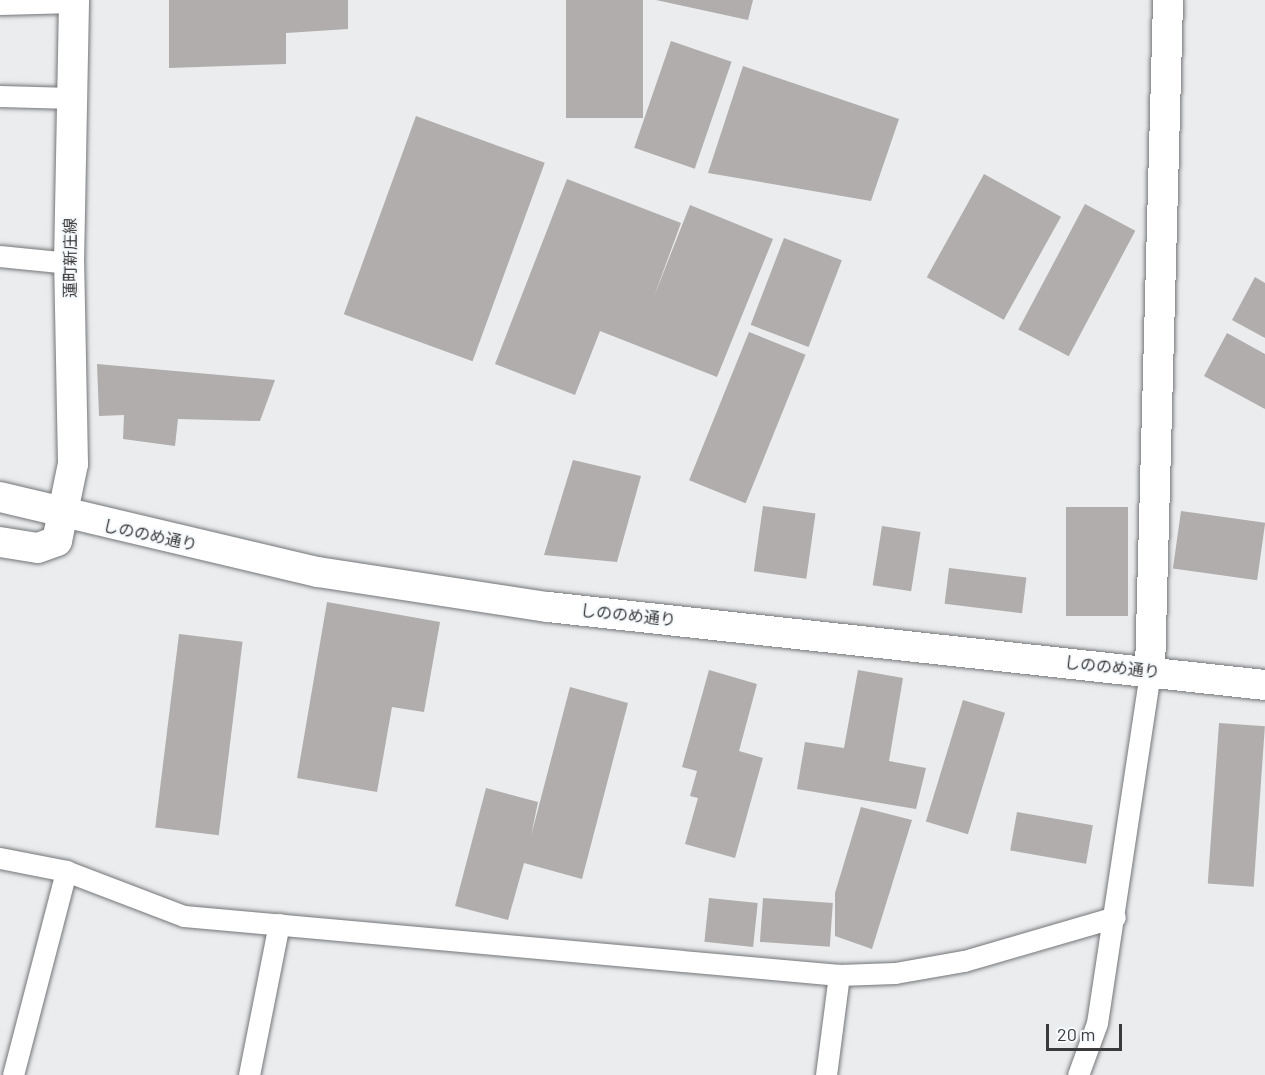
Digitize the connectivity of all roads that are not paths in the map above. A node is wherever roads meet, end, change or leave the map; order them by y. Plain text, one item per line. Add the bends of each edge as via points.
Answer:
1 (1168, 0) edge
2 (74, 1) edge
3 (0, 4) edge
4 (0, 96) edge
5 (72, 98) junction
6 (0, 256) edge
7 (69, 263) junction
8 (0, 497) edge
9 (64, 516) junction
10 (0, 526) edge
11 (0, 542) edge
12 (1150, 671) junction
13 (1265, 685) edge
14 (0, 858) edge
15 (66, 871) junction
16 (1115, 917) junction
17 (279, 924) junction
18 (838, 975) junction
19 (13, 1075) edge
20 (249, 1075) edge
21 (826, 1075) edge
22 (1078, 1075) edge

1 - 12 main road
2 - 3 street
2 - 5 main road, 蓮町新庄線
4 - 5 street
5 - 7 main road, 蓮町新庄線
6 - 7 street
7 - 9 main road, 蓮町新庄線 via 73,464
8 - 9 main road, しののめ通り
9 - 10 main road
9 - 11 main road, 蓮町新庄線 via 57,541 38,548
9 - 12 main road, しののめ通り via 318,572 548,607
12 - 13 main road, しののめ通り
12 - 16 street
14 - 15 street
15 - 17 street via 184,916
15 - 19 street
16 - 18 street via 964,961
16 - 22 street via 1097,1023
17 - 18 street
17 - 20 street
18 - 21 street

